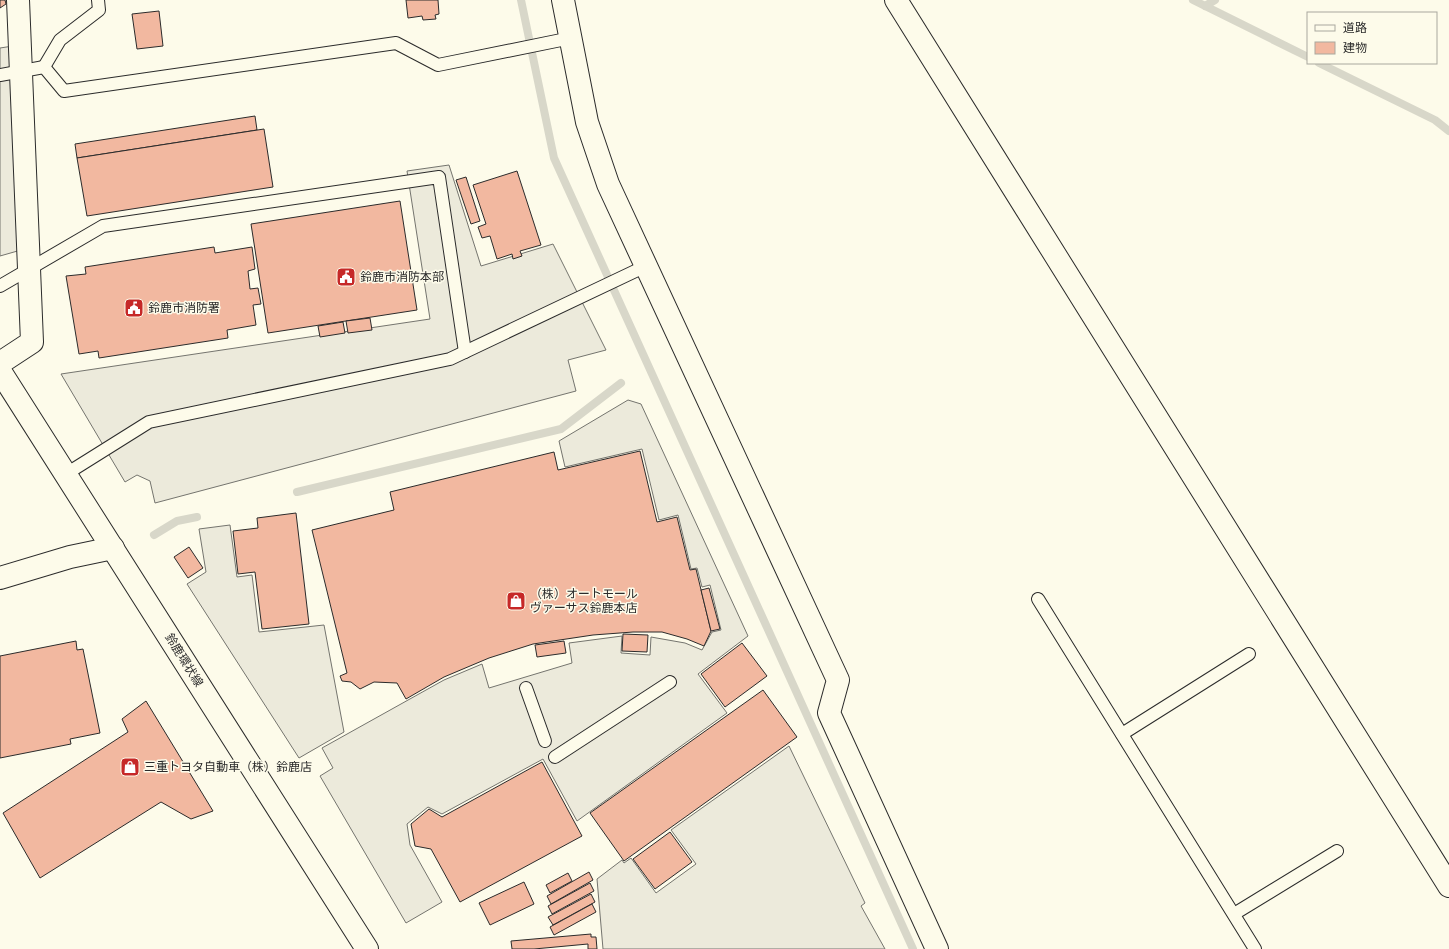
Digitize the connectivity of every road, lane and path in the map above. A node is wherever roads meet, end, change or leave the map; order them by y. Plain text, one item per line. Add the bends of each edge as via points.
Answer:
1 (18, 0) edge
2 (98, 0) edge
3 (563, 0) edge
4 (896, 0) edge
5 (571, 38) junction
6 (44, 67) junction
7 (22, 72) junction
8 (0, 75) edge
9 (646, 266) junction
10 (29, 269) junction
11 (0, 286) edge
12 (465, 352) junction
13 (0, 363) edge
14 (0, 371) edge
15 (66, 474) junction
16 (113, 548) junction
17 (0, 578) edge
18 (1038, 599) dead end
19 (1249, 654) dead end
20 (670, 682) dead end
21 (526, 688) dead end
22 (1122, 734) junction
23 (545, 740) dead end
24 (555, 757) dead end
25 (1337, 851) dead end
26 (1449, 886) edge
27 (1234, 914) junction
28 (367, 949) edge
29 (937, 949) edge
30 (1255, 949) edge

1 - 7 street
2 - 6 lane via 99,10 60,40
3 - 5 street
4 - 26 street
5 - 6 lane via 438,65 396,43 64,91
5 - 9 street via 587,122 608,184
6 - 7 lane
7 - 8 lane
7 - 10 street
9 - 12 lane
9 - 29 street via 838,680 829,713
10 - 11 lane
10 - 12 lane via 103,226 439,177
10 - 13 street via 32,342
12 - 15 lane via 450,359 149,422
14 - 15 street, 鈴鹿環状線
15 - 16 street, 鈴鹿環状線
16 - 17 street via 70,557
16 - 28 street, 鈴鹿環状線
18 - 22 lane
19 - 22 lane
20 - 24 lane
21 - 23 lane
22 - 27 lane
25 - 27 lane
27 - 30 lane

